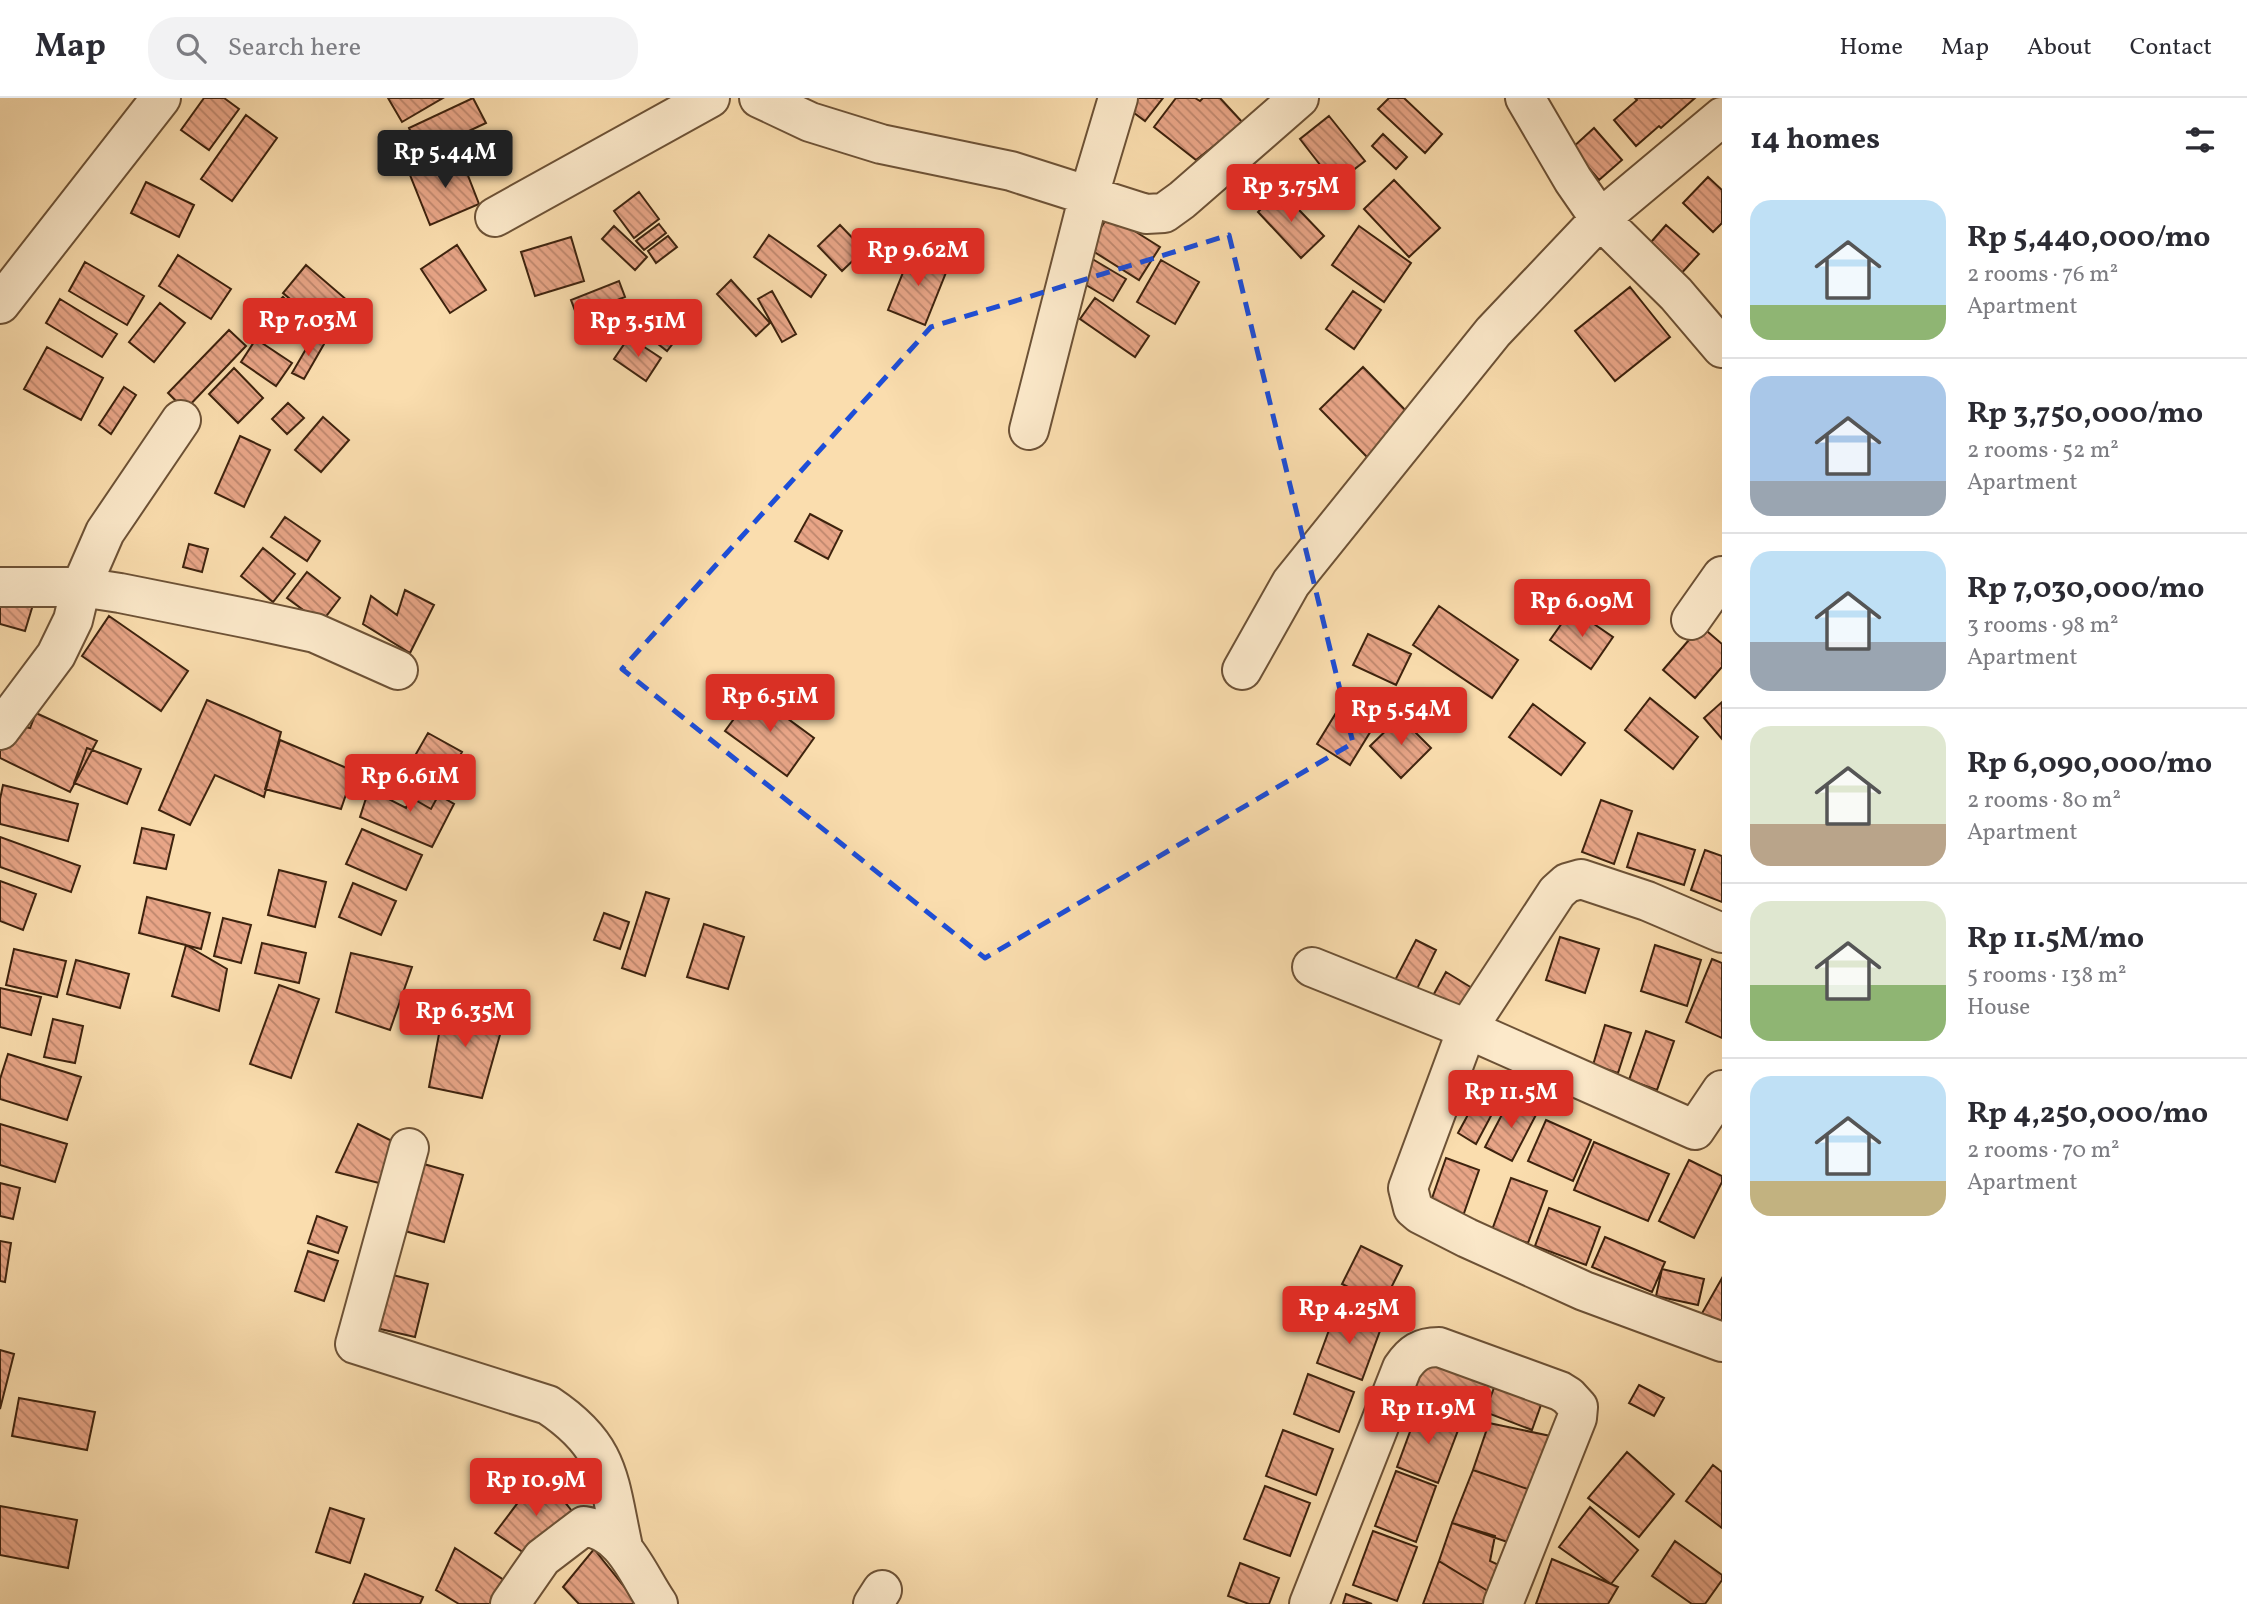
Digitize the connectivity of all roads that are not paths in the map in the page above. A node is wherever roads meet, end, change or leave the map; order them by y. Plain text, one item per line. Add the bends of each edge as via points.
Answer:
1 (161, 98) edge
2 (710, 98) edge
3 (759, 98) edge
4 (1118, 98) edge
5 (1298, 98) edge
6 (1525, 98) edge
7 (1722, 117) edge
8 (1089, 195) junction
9 (495, 217) dead end
10 (1600, 219) junction
11 (0, 304) edge
12 (1722, 348) edge
13 (181, 420) dead end
14 (1029, 429) dead end
15 (1722, 576) edge
16 (0, 587) edge
17 (80, 587) junction
18 (1691, 620) dead end
19 (398, 670) dead end
20 (1242, 670) dead end
21 (0, 730) edge
22 (1722, 933) edge
23 (1312, 967) dead end
24 (1467, 1029) junction
25 (1722, 1090) edge
26 (1709, 1135) edge
27 (409, 1148) dead end
28 (1722, 1342) edge
29 (622, 1547) junction
30 (510, 1604) edge
31 (658, 1604) edge
32 (1309, 1604) edge
33 (1503, 1604) edge

1 - 11 street
2 - 9 street
3 - 8 street via 810,122 881,144 1011,171
4 - 8 street
5 - 8 street via 1164,212 1146,214
6 - 10 street
7 - 10 street
8 - 14 street
10 - 12 street via 1676,294
10 - 20 street via 1493,332 1299,572
13 - 17 street via 105,531
15 - 18 street
16 - 17 street
17 - 19 street via 316,634
17 - 21 street via 73,620 56,655
22 - 24 street via 1592,881 1573,880 1557,892
23 - 24 street
24 - 26 street
24 - 28 street via 1408,1188 1413,1208 1584,1291
25 - 26 street
27 - 29 street via 355,1344 548,1405 571,1420 588,1436 605,1464
29 - 30 street via 608,1534 581,1527 542,1558
29 - 31 street
32 - 33 street via 1402,1368 1418,1350 1439,1347 1560,1391 1578,1407

